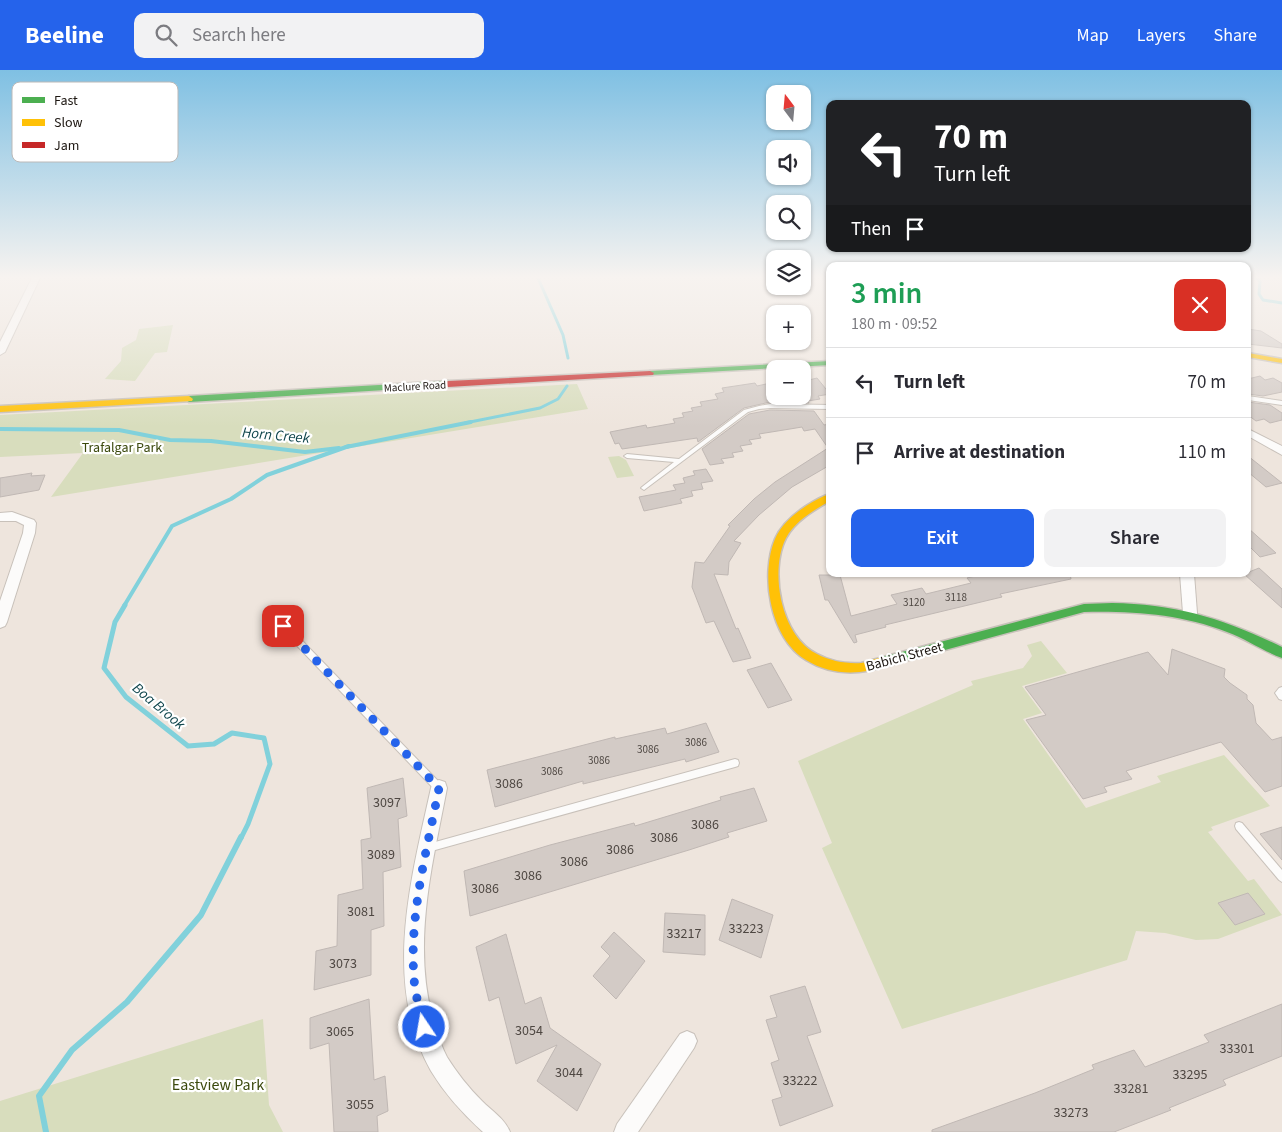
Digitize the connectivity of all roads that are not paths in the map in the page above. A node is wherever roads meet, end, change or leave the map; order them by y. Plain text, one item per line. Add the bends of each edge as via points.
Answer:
1 (10, 328) edge
2 (3, 342) edge
3 (0, 352) edge
4 (826, 352) edge
5 (1251, 355) edge
6 (1282, 361) edge
7 (826, 363) edge
8 (1251, 363) edge
9 (1282, 368) edge
10 (318, 380) dead end
11 (57, 394) dead end
12 (0, 398) edge
13 (1251, 398) edge
14 (1282, 403) edge
15 (826, 406) edge
16 (0, 409) edge
17 (1251, 434) edge
18 (1282, 451) edge
19 (627, 456) dead end
20 (680, 461) junction
21 (644, 488) dead end
22 (826, 499) edge
23 (0, 517) edge
24 (1188, 577) edge
25 (1190, 613) junction
26 (0, 622) edge
27 (283, 626) dead end
28 (1282, 653) edge
29 (1282, 690) edge
30 (1282, 697) edge
31 (735, 763) dead end
32 (439, 788) joint
33 (1238, 826) dead end
34 (427, 848) junction
35 (1282, 877) edge
36 (688, 1041) dead end
37 (499, 1132) edge
38 (625, 1132) edge

1 - 2 street
2 - 3 street
4 - 10 main road, Maclure Road
5 - 6 main road
7 - 16 main road, Maclure Road
8 - 9 main road
11 - 12 main road
13 - 14 lane
15 - 20 lane via 758,406 746,411
17 - 18 street
19 - 20 lane
20 - 21 lane
22 - 25 main road, Babich Street via 789,527 777,548 771,577 776,607 792,638 808,655 833,666 860,668 1084,608 1116,605
23 - 26 street via 11,515 30,523
24 - 25 street
25 - 28 main road, Babich Street via 1228,626
27 - 32 lane
29 - 30 lane via 1279,693
31 - 34 lane
32 - 34 street
33 - 35 lane
34 - 37 street via 416,907 414,941 414,979 424,1027 440,1066 467,1102
36 - 38 street

